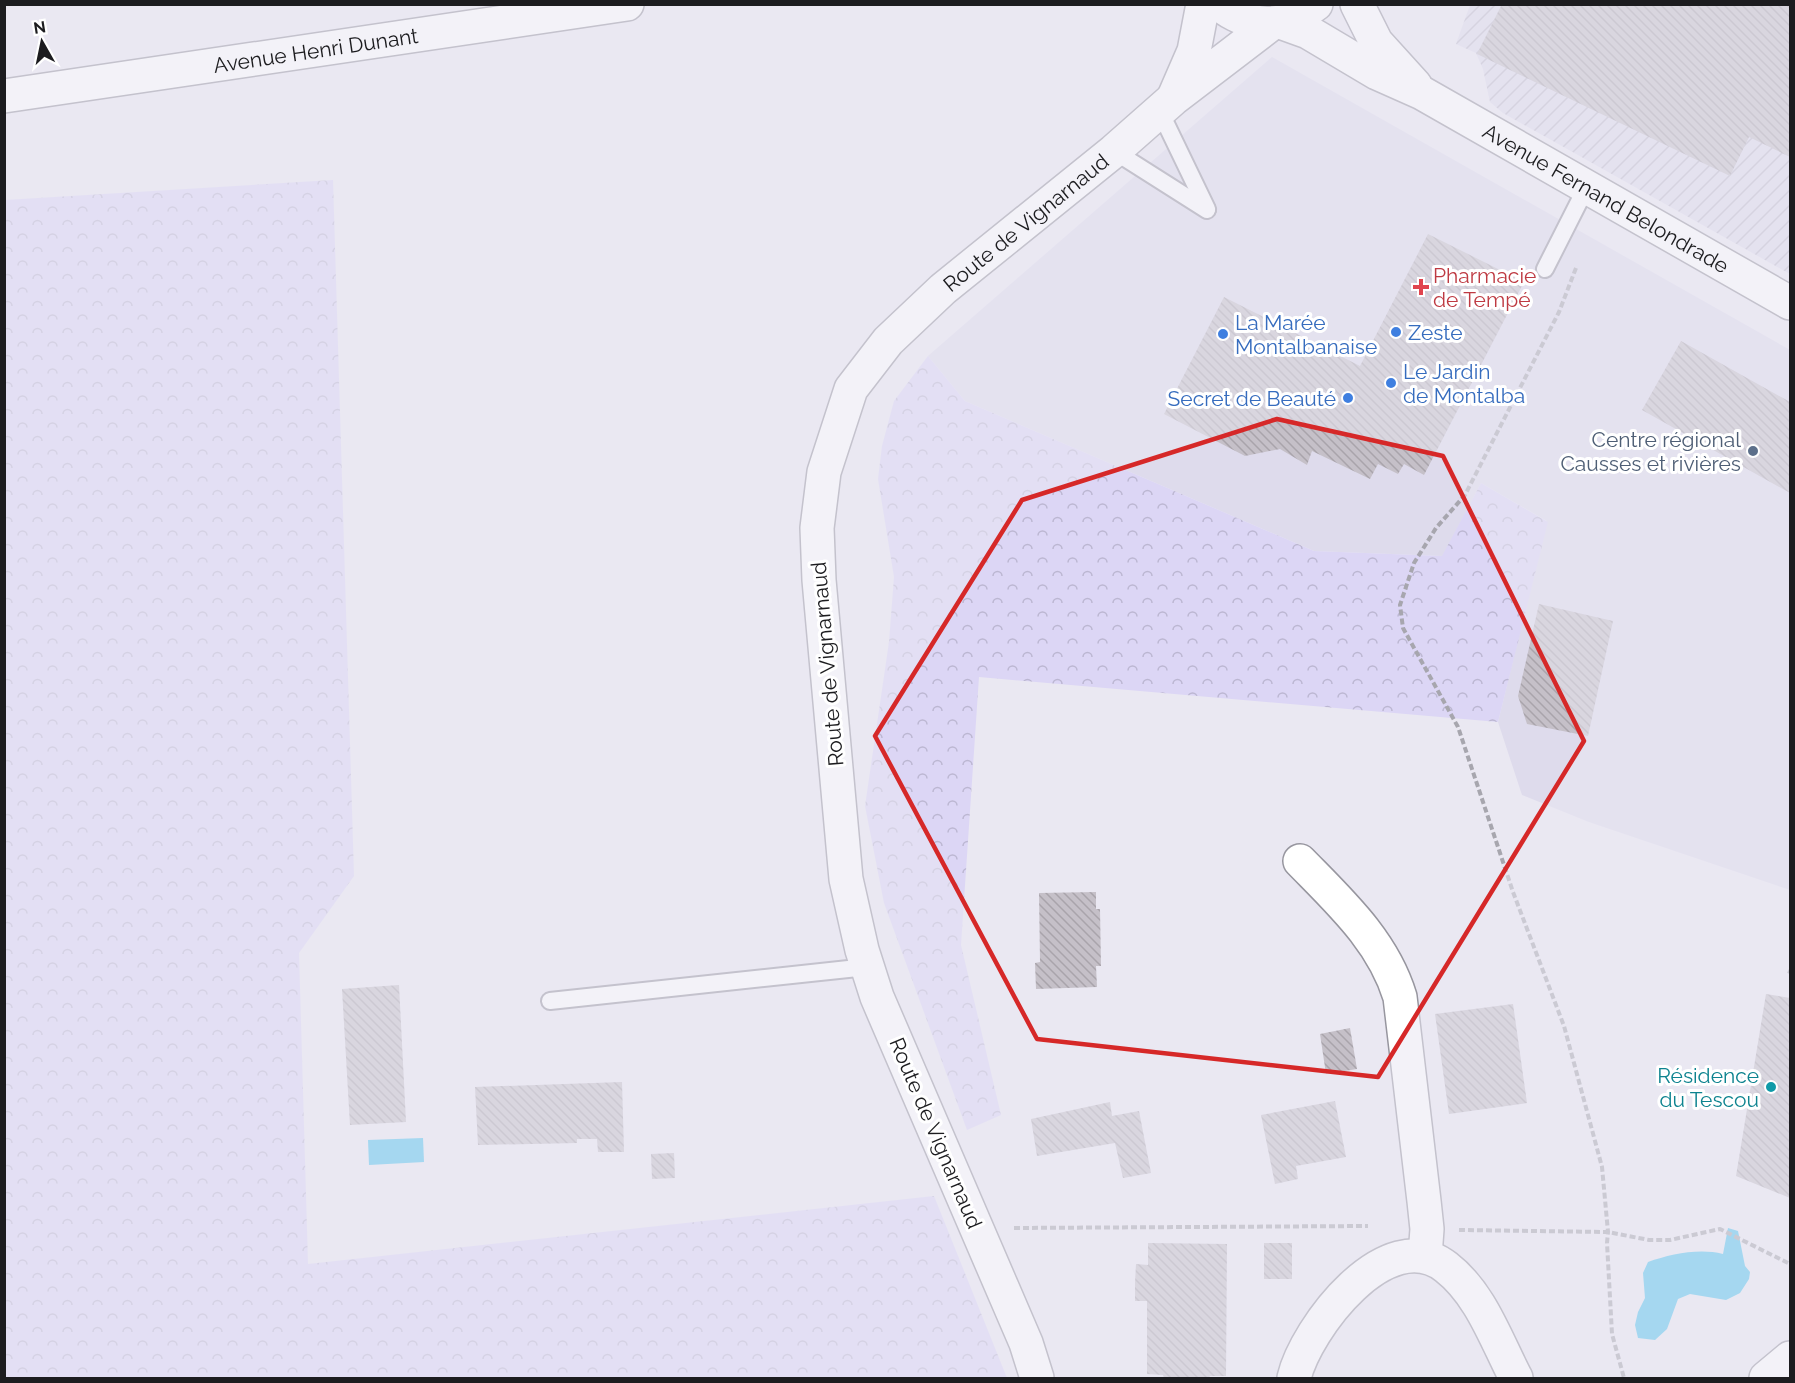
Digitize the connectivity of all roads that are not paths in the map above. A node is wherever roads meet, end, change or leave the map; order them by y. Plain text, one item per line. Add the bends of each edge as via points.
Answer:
1 (627, 4) edge
2 (1203, 4) edge
3 (1220, 4) edge
4 (1316, 4) edge
5 (1357, 4) edge
6 (1276, 23) junction
7 (1422, 93) junction
8 (4, 96) edge
9 (1166, 106) junction
10 (1114, 151) junction
11 (1586, 188) junction
12 (1545, 269) dead end
13 (1791, 303) edge
14 (1300, 861) dead end
15 (867, 967) junction
16 (550, 1001) dead end
17 (1426, 1243) junction
18 (1026, 1343) junction
19 (1791, 1358) edge
20 (1037, 1378) edge
21 (1051, 1378) edge
22 (1294, 1378) edge
23 (1516, 1378) edge
24 (1766, 1378) edge

1 - 8 street, Avenue Henri Dunant
2 - 9 street, Route de Vignarnaud via 1194,51
3 - 6 street, Avenue Fernand Belondrade via 1245,20
4 - 6 street, Route de Vignarnaud via 1303,15
5 - 7 street, Avenue Fernand Belondrade via 1376,42
6 - 7 street, Avenue Fernand Belondrade via 1308,32 1377,74
6 - 9 street, Route de Vignarnaud
7 - 11 street, Avenue Fernand Belondrade
9 - 10 street, Route de Vignarnaud
9 - 10 lane via 1167,126 1207,210
10 - 15 street, Route de Vignarnaud via 943,289 888,341 851,389 824,472 817,528 820,592 846,879
11 - 12 lane
11 - 13 street, Avenue Fernand Belondrade
14 - 17 street via 1359,921 1394,977 1400,997
15 - 16 lane
15 - 18 street, Route de Vignarnaud
17 - 22 street via 1384,1263 1355,1284 1314,1336
17 - 23 street via 1479,1305
18 - 20 street, Route de Vignarnaud
18 - 21 street, Route de Vignarnaud
19 - 24 street

